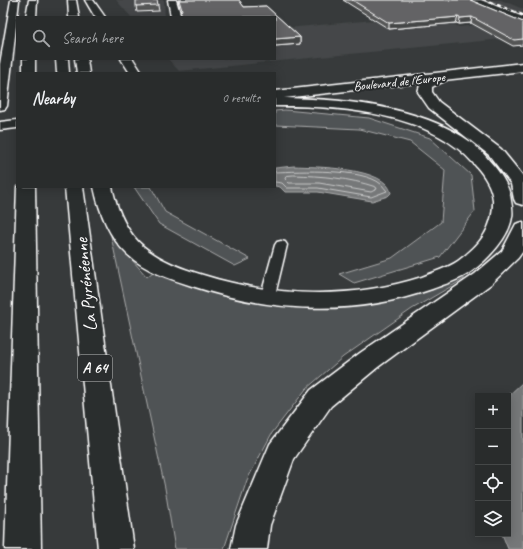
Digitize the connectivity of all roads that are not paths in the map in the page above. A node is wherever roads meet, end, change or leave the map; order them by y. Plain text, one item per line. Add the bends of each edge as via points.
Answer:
1 (33, 0) edge
2 (72, 0) edge
3 (90, 0) edge
4 (172, 0) edge
5 (473, 0) edge
6 (9, 2) edge
7 (31, 16) edge
8 (74, 16) edge
9 (99, 16) edge
10 (176, 16) edge
11 (523, 20) edge
12 (29, 60) edge
13 (62, 60) edge
14 (81, 60) edge
15 (128, 60) edge
16 (523, 67) edge
17 (28, 72) edge
18 (62, 72) edge
19 (83, 72) edge
20 (135, 72) edge
21 (443, 77) junction
22 (276, 90) edge
23 (315, 90) junction
24 (276, 95) edge
25 (276, 102) edge
26 (0, 106) edge
27 (16, 124) edge
28 (0, 126) edge
29 (26, 188) edge
30 (74, 188) edge
31 (103, 188) edge
32 (523, 199) edge
33 (523, 228) edge
34 (280, 245) dead end
35 (267, 299) junction
36 (23, 549) edge
37 (116, 549) edge
38 (249, 549) edge

1 - 7 main road
2 - 8 main road
3 - 9 main road
4 - 10 main road
5 - 11 main road
6 - 26 main road
12 - 17 main road
13 - 18 main road
14 - 19 main road
15 - 20 main road
16 - 21 main road, Boulevard de l'Europe
21 - 23 main road, Boulevard de l'Europe
21 - 32 main road via 426,85 425,92 434,105 495,152 520,184
22 - 23 main road
23 - 24 main road, Boulevard de l'Europe
25 - 35 main road via 364,108 421,124 444,134 466,147 492,174 502,194 502,218 492,240 462,268 425,284 382,295 326,301
27 - 28 main road
29 - 36 main road
30 - 37 main road, La Pyrénéenne / A 64
31 - 35 main road via 106,202 118,227 136,251 168,270 213,287
33 - 38 main road via 510,254 483,279 369,360 321,398 281,453 254,525
34 - 35 lane

